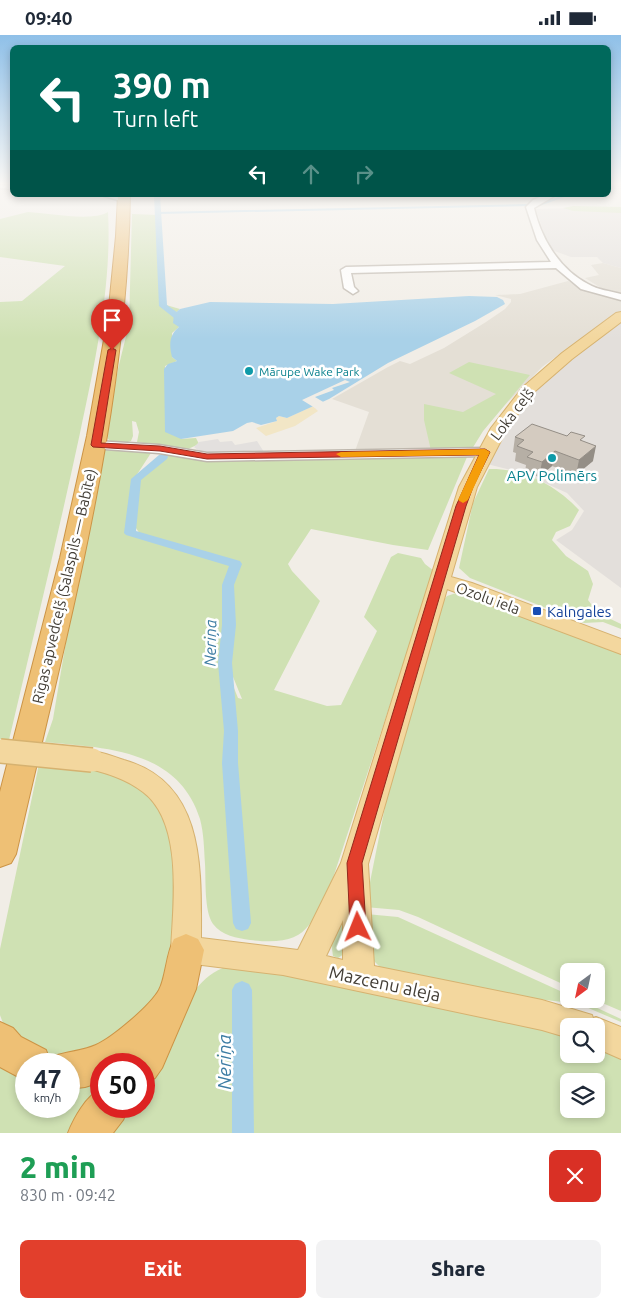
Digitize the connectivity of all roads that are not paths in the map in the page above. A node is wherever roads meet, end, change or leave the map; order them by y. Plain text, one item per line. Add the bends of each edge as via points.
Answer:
1 (123, 236) edge
2 (540, 236) edge
3 (560, 265) junction
4 (353, 291) dead end
5 (621, 297) edge
6 (621, 316) edge
7 (96, 445) junction
8 (485, 452) junction
9 (440, 581) junction
10 (621, 647) edge
11 (0, 751) edge
12 (5, 823) edge
13 (0, 854) edge
14 (355, 863) junction
15 (186, 950) junction
16 (306, 966) junction
17 (359, 978) junction
18 (173, 1002) junction
19 (560, 1020) edge
20 (605, 1036) edge
21 (0, 1041) edge
22 (621, 1043) edge
23 (149, 1053) edge
24 (15, 1054) edge
25 (80, 1068) edge
26 (100, 1118) edge
27 (88, 1133) edge

1 - 7 highway, Rīgas apvedceļš (Salaspils — Babīte) via 121,281
2 - 3 street via 543,245
3 - 4 street via 452,263 346,269
3 - 5 street via 590,289
6 - 8 main road, Loka ceļš via 528,390
7 - 8 street via 160,449 207,457
7 - 12 highway, Rīgas apvedceļš (Salaspils — Babīte) via 68,575
8 - 9 main road, Loka ceļš via 461,506
9 - 10 main road, Ozolu iela via 465,587
9 - 14 main road, Loka ceļš
11 - 15 main road, bridge via 92,759 130,770 167,798 180,825 186,854
12 - 13 highway, Rīgas apvedceļš (Salaspils — Babīte)
14 - 16 main road, Loka ceļš
14 - 17 main road, Loka ceļš
15 - 16 main road, Mazcenu aleja
15 - 18 highway
16 - 17 main road, Mazcenu aleja
17 - 19 main road, Mazcenu aleja
18 - 23 highway
18 - 25 highway via 120,1054
20 - 22 main road
21 - 24 highway
26 - 27 highway

